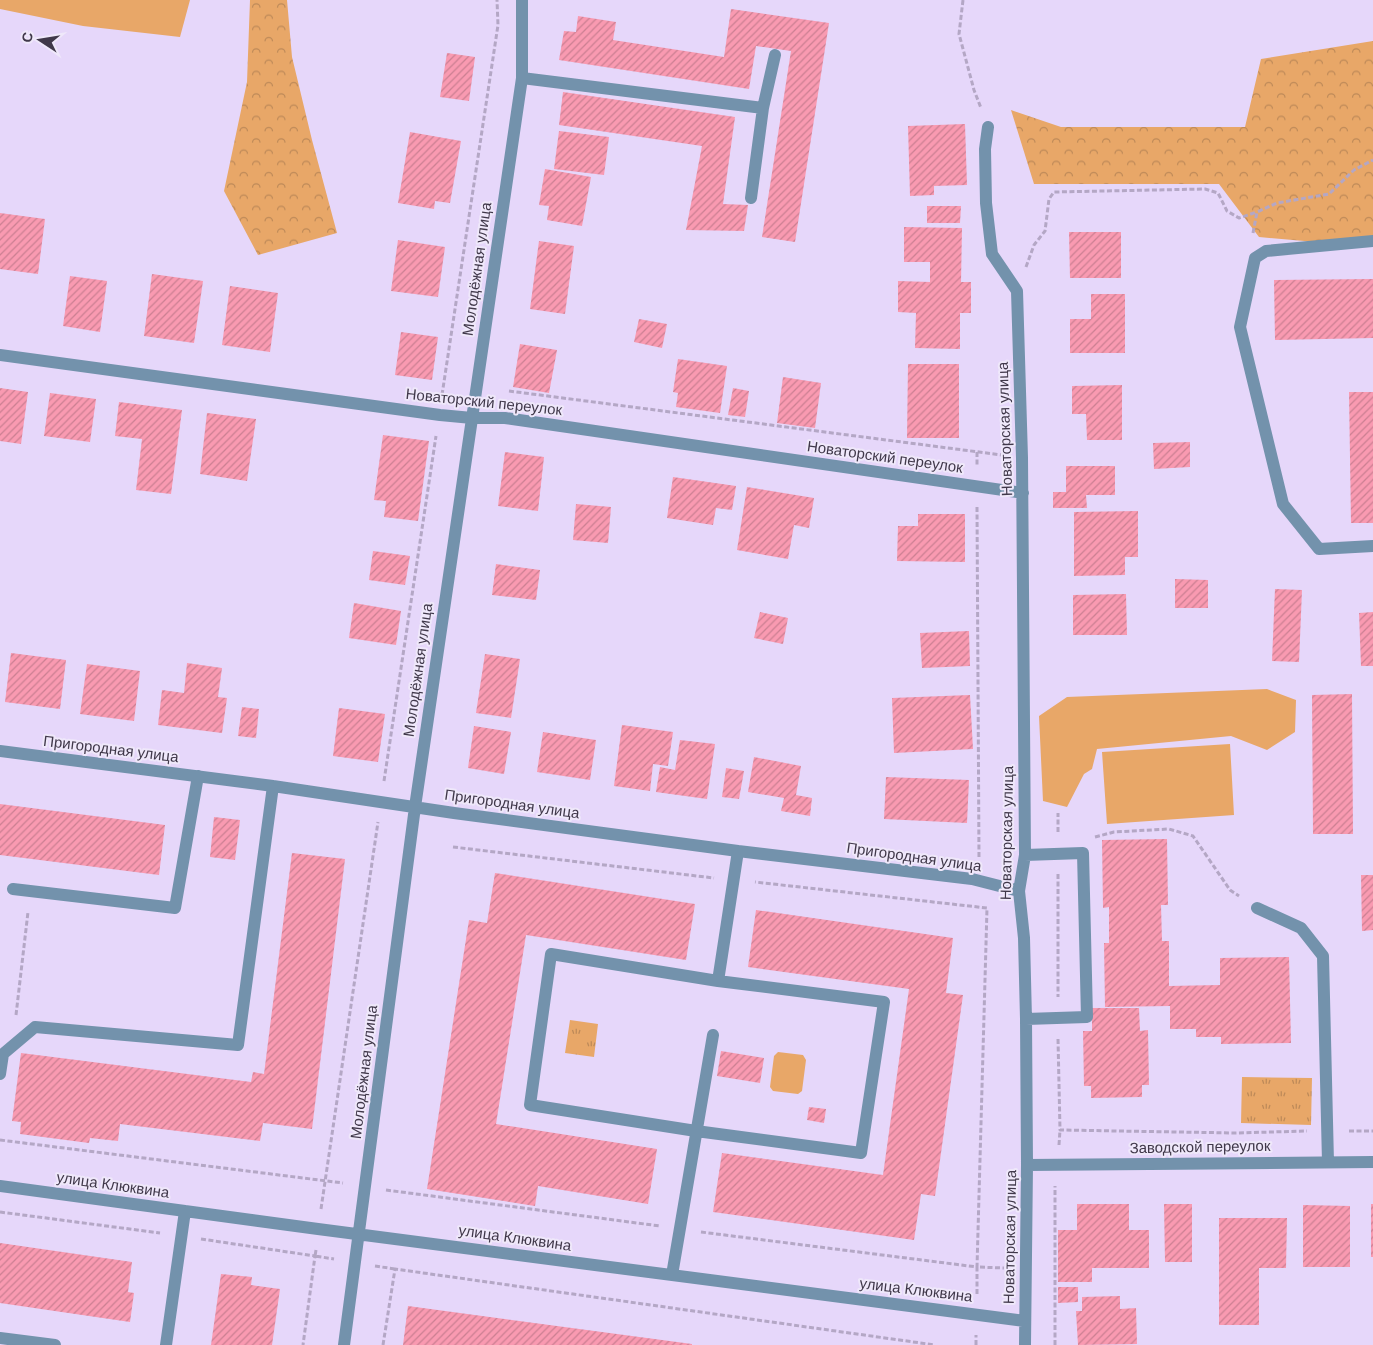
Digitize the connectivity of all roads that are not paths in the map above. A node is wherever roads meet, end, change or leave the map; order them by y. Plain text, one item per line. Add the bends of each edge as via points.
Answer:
1 (522, 0) edge
2 (775, 55) dead end
3 (522, 78) junction
4 (763, 108) junction
5 (988, 127) road end
6 (751, 198) dead end
7 (1373, 241) edge
8 (0, 355) edge
9 (472, 418) junction
10 (1023, 494) junction
11 (1373, 546) edge
12 (0, 751) edge
13 (198, 776) junction
14 (273, 786) junction
15 (415, 807) junction
16 (738, 851) junction
17 (1025, 855) junction
18 (13, 889) dead end
19 (1019, 891) junction
20 (1257, 908) road end
21 (718, 981) junction
22 (1026, 1019) junction
23 (713, 1035) dead end
24 (0, 1074) edge
25 (696, 1131) junction
26 (1328, 1162) junction
27 (1373, 1162) edge
28 (1027, 1165) junction
29 (0, 1186) edge
30 (185, 1211) junction
31 (359, 1235) junction
32 (672, 1275) junction
33 (1025, 1321) junction
34 (0, 1338) edge
35 (55, 1345) edge
36 (166, 1345) edge
37 (344, 1345) edge
38 (1025, 1345) edge

1 - 3 street, Молодёжная улица
2 - 4 street
3 - 4 street
3 - 9 street, Молодёжная улица
4 - 6 street
5 - 10 street, Новаторская улица via 986,203 992,254 1017,291
7 - 11 street via 1266,250 1255,258 1240,327 1283,504 1319,549
8 - 9 street, Новаторский переулок
9 - 10 street, Новаторский переулок via 505,418
9 - 15 street, Молодёжная улица
10 - 17 street, Новаторская улица
12 - 13 street, Пригородная улица
13 - 14 street, Пригородная улица
13 - 18 street via 175,908
14 - 15 street, Пригородная улица
14 - 24 street via 238,1045 35,1027 3,1054
15 - 16 street, Пригородная улица
15 - 31 street, Молодёжная улица
16 - 19 street, Пригородная улица via 972,879
16 - 21 street
17 - 19 street, Новаторская улица
17 - 22 street via 1083,853 1087,1017
19 - 22 street, Новаторская улица
20 - 26 street via 1301,928 1323,956
21 - 25 street via 884,1002 861,1153
21 - 25 street via 551,954 530,1105
22 - 28 street, Новаторская улица
23 - 25 street
25 - 32 street
26 - 27 street, Заводской переулок
26 - 28 street, Заводской переулок
28 - 33 street, Новаторская улица
29 - 30 street, улица Клюквина
30 - 31 street, улица Клюквина
30 - 36 street
31 - 32 street, улица Клюквина
31 - 37 street, Молодёжная улица
32 - 33 street, улица Клюквина
33 - 38 street, Новаторская улица
34 - 35 street

